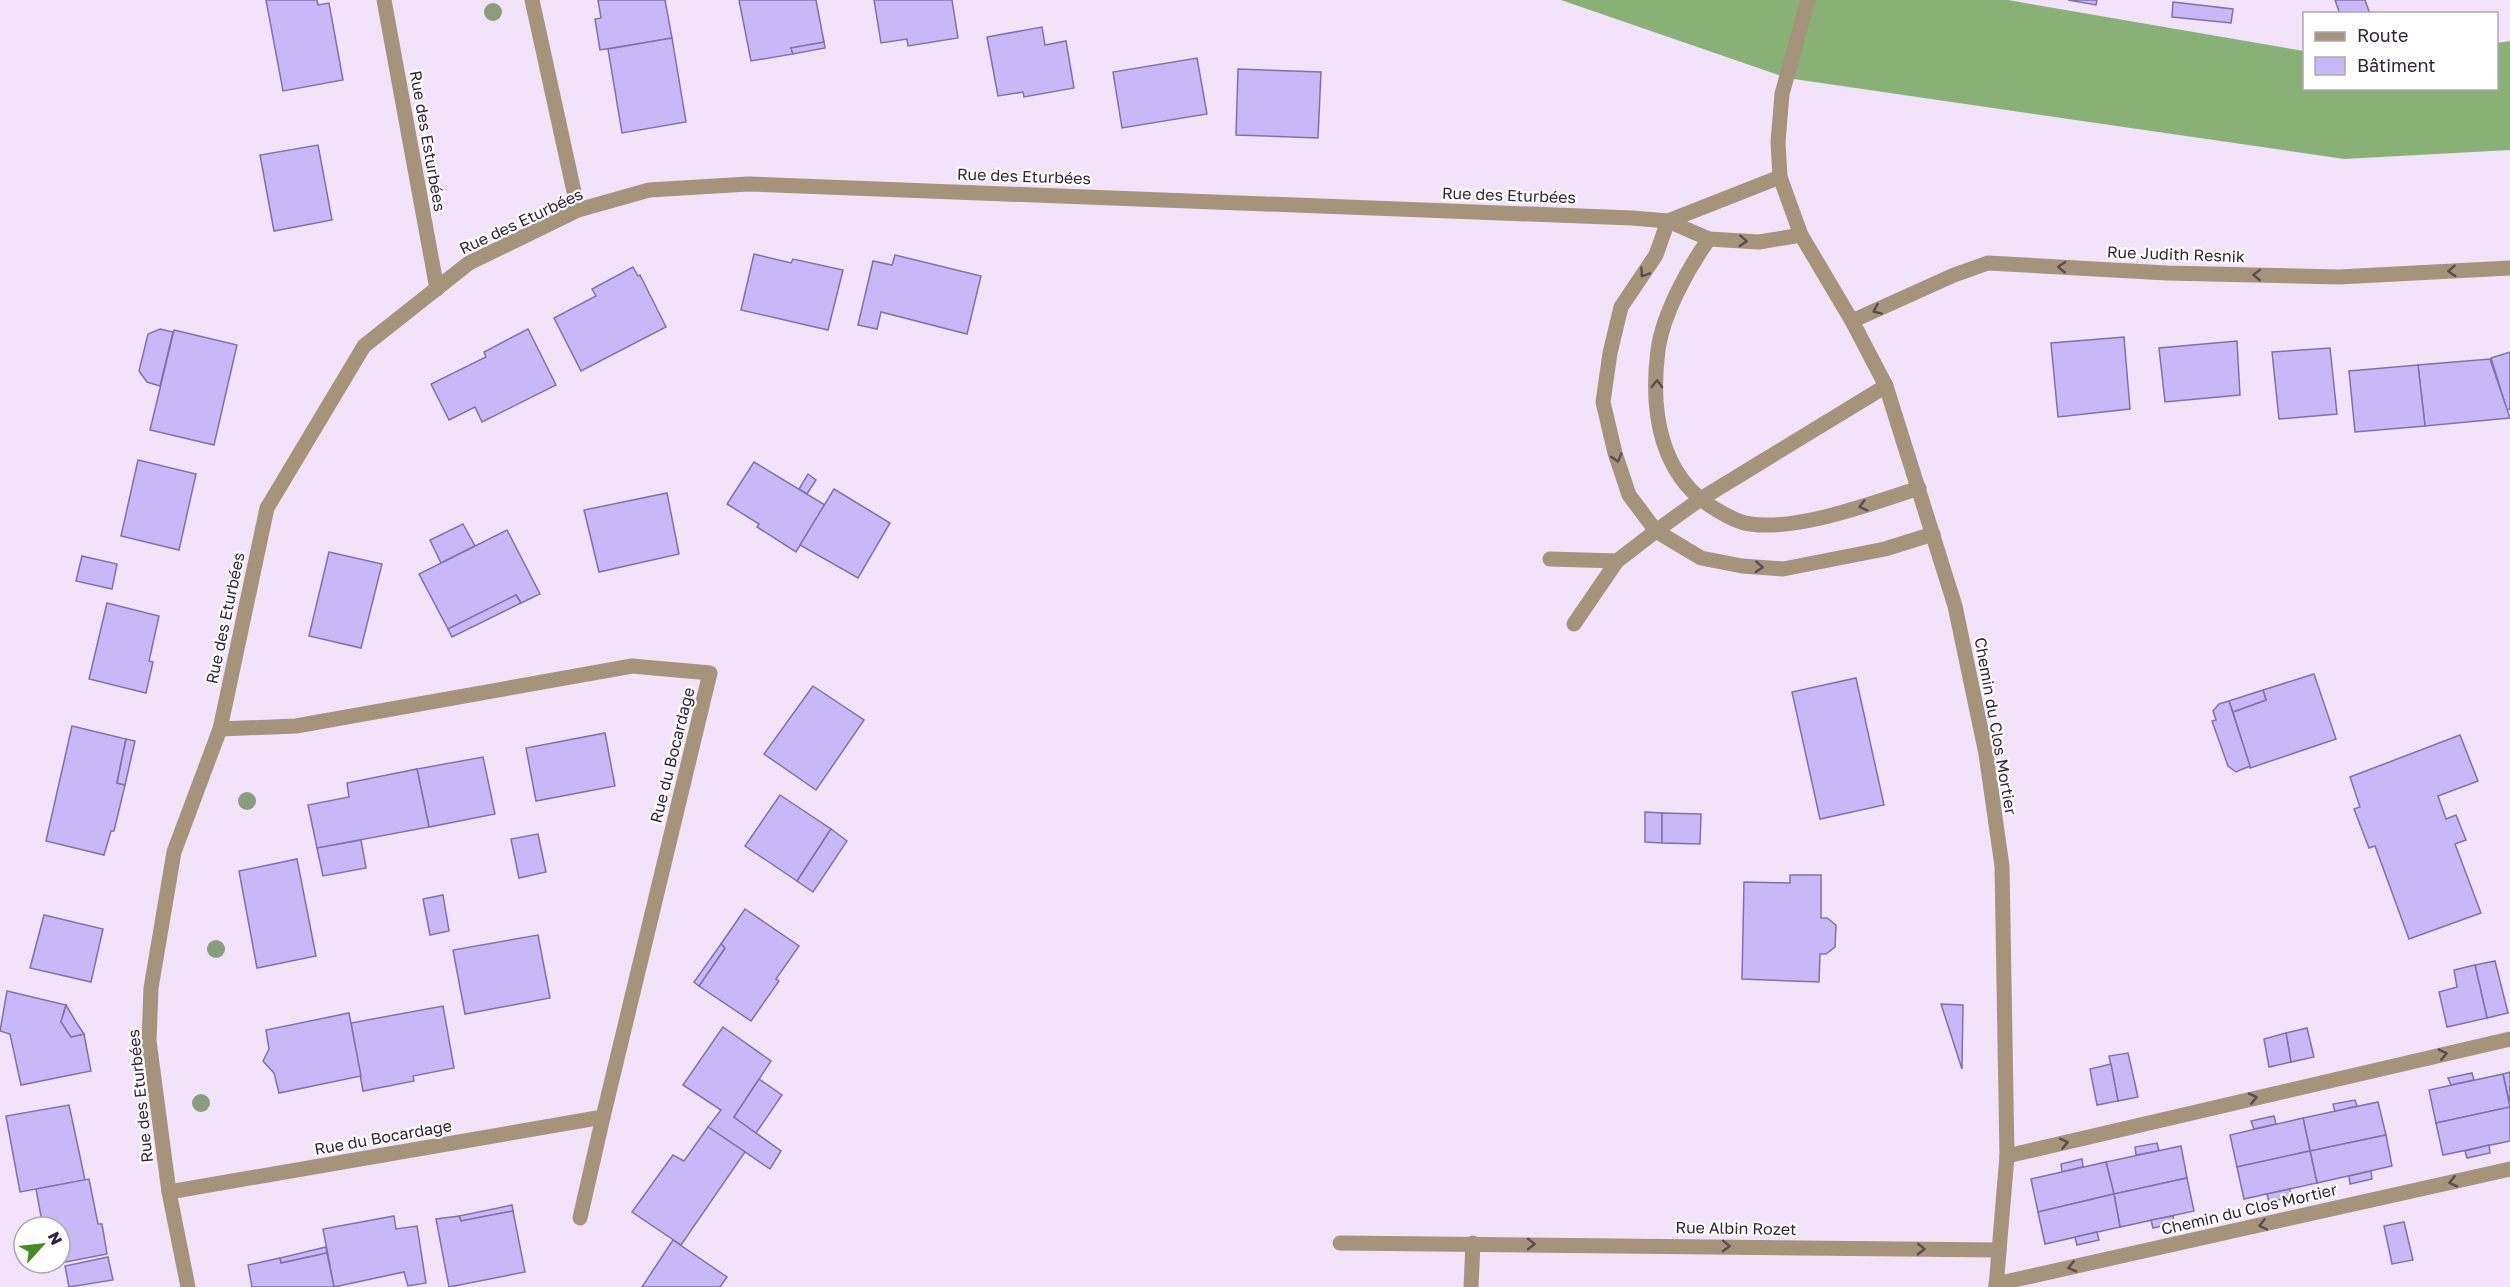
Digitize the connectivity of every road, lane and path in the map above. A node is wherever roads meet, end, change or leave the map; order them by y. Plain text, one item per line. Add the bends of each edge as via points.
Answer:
1 (384, 0) edge
2 (532, 0) edge
3 (1808, 0) edge
4 (1780, 177) junction
5 (578, 210) junction
6 (1668, 221) junction
7 (1801, 235) junction
8 (1709, 239) junction
9 (2510, 268) edge
10 (437, 289) junction
11 (1852, 321) junction
12 (1886, 386) junction
13 (1919, 488) junction
14 (1699, 500) junction
15 (1656, 531) junction
16 (1933, 534) junction
17 (1550, 559) dead end
18 (1617, 561) junction
19 (1574, 624) dead end
20 (220, 729) junction
21 (2510, 1039) edge
22 (603, 1117) junction
23 (2007, 1156) junction
24 (2510, 1169) edge
25 (169, 1192) junction
26 (580, 1218) dead end
27 (1340, 1243) dead end
28 (1473, 1243) junction
29 (1999, 1250) junction
30 (1996, 1286) edge
31 (188, 1287) edge
32 (1471, 1287) edge

1 - 10 street, Rue des Esturbées
2 - 5 street
3 - 4 street, Chemin du Clos Mortier via 1782,94
4 - 6 street, Rue des Eturbées
4 - 7 street, Chemin du Clos Mortier
5 - 6 street, Rue des Eturbées via 649,190 748,184
5 - 10 street, Rue des Eturbées via 469,263
6 - 8 street, Rue des Eturbées
6 -> 15 street via 1656,255 1621,307 1603,402 1629,495
8 -> 7 street, Rue des Eturbées via 1759,242
7 - 11 street, Chemin du Clos Mortier
14 -> 8 street via 1672,466 1661,436 1658,349 1672,304 1692,262
9 -> 11 street, Rue Judith Resnik via 2339,277 2167,273 1988,262
10 - 20 street, Rue des Eturbées via 364,346 267,508
11 - 12 street, Chemin du Clos Mortier
12 - 13 street, Chemin du Clos Mortier
12 - 14 street
13 -> 14 street via 1868,506 1779,526 1748,524
13 - 16 street, Chemin du Clos Mortier
14 - 15 street
15 -> 16 street via 1701,558 1742,567 1783,568 1885,549
15 - 18 street
16 - 23 street, Chemin du Clos Mortier via 1955,606 1986,754 2002,866
17 - 18 street
18 - 19 street
20 - 22 street, Rue du Bocardage via 296,726 632,666 710,673
20 - 25 street, Rue des Eturbées via 174,852 151,988 149,1041
23 -> 21 street
22 - 25 street, Rue du Bocardage
22 - 26 street, Rue du Bocardage
23 - 29 street, Chemin du Clos Mortier
24 -> 30 street, Chemin du Clos Mortier
25 - 31 street, Rue des Eturbées
27 - 28 street, Rue Albin Rozet
28 -> 29 street, Rue Albin Rozet
28 - 32 street
29 - 30 street, Chemin du Clos Mortier

